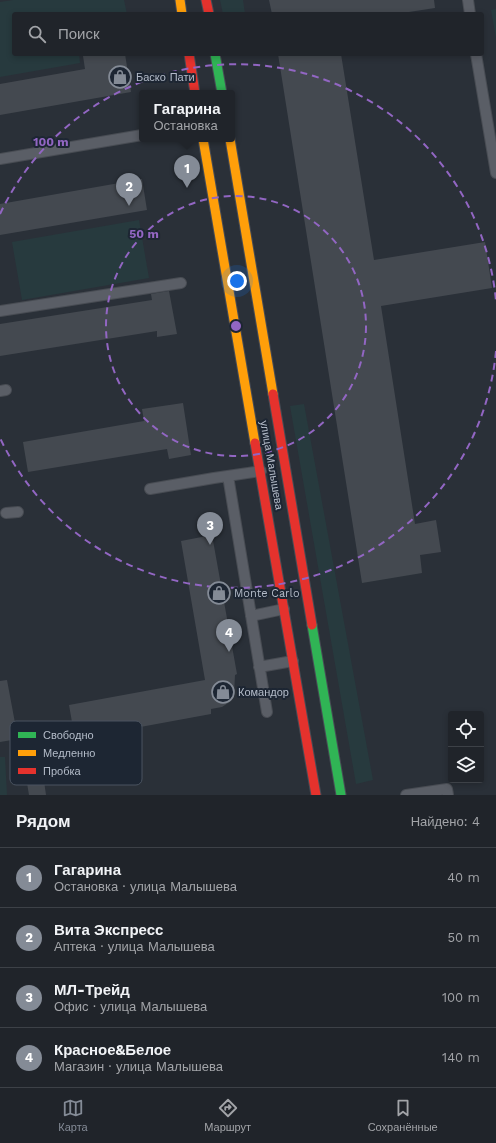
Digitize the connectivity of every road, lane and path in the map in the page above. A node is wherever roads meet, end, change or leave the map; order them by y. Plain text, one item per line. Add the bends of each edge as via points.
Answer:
1 (180, 0) edge
2 (206, 0) edge
3 (468, 0) edge
4 (182, 12) edge
5 (209, 12) edge
6 (470, 12) edge
7 (189, 56) edge
8 (215, 56) edge
9 (476, 56) edge
10 (195, 90) edge
11 (221, 90) edge
12 (139, 136) edge
13 (204, 142) edge
14 (231, 142) edge
15 (0, 159) edge
16 (496, 173) edge
17 (182, 282) dead end
18 (0, 311) edge
19 (261, 471) junction
20 (228, 476) junction
21 (150, 489) dead end
22 (18, 512) dead end
23 (6, 514) dead end
24 (284, 609) junction
25 (251, 616) junction
26 (293, 661) junction
27 (259, 667) junction
28 (267, 712) dead end
29 (316, 795) edge
30 (341, 795) edge
31 (406, 795) edge
32 (448, 795) edge

1 - 4 main road
2 - 5 main road
3 - 6 lane
7 - 10 main road
8 - 11 main road
9 - 16 lane
12 - 15 lane
13 - 19 main road, улица Малышева
14 - 30 main road, улица Малышева
17 - 18 lane
19 - 20 lane
19 - 24 main road, улица Малышева
20 - 21 lane
20 - 25 lane
22 - 23 lane
24 - 25 lane
24 - 26 main road, улица Малышева
25 - 27 lane
26 - 27 lane
26 - 29 main road, улица Малышева
27 - 28 lane
31 - 32 lane via 447,789

